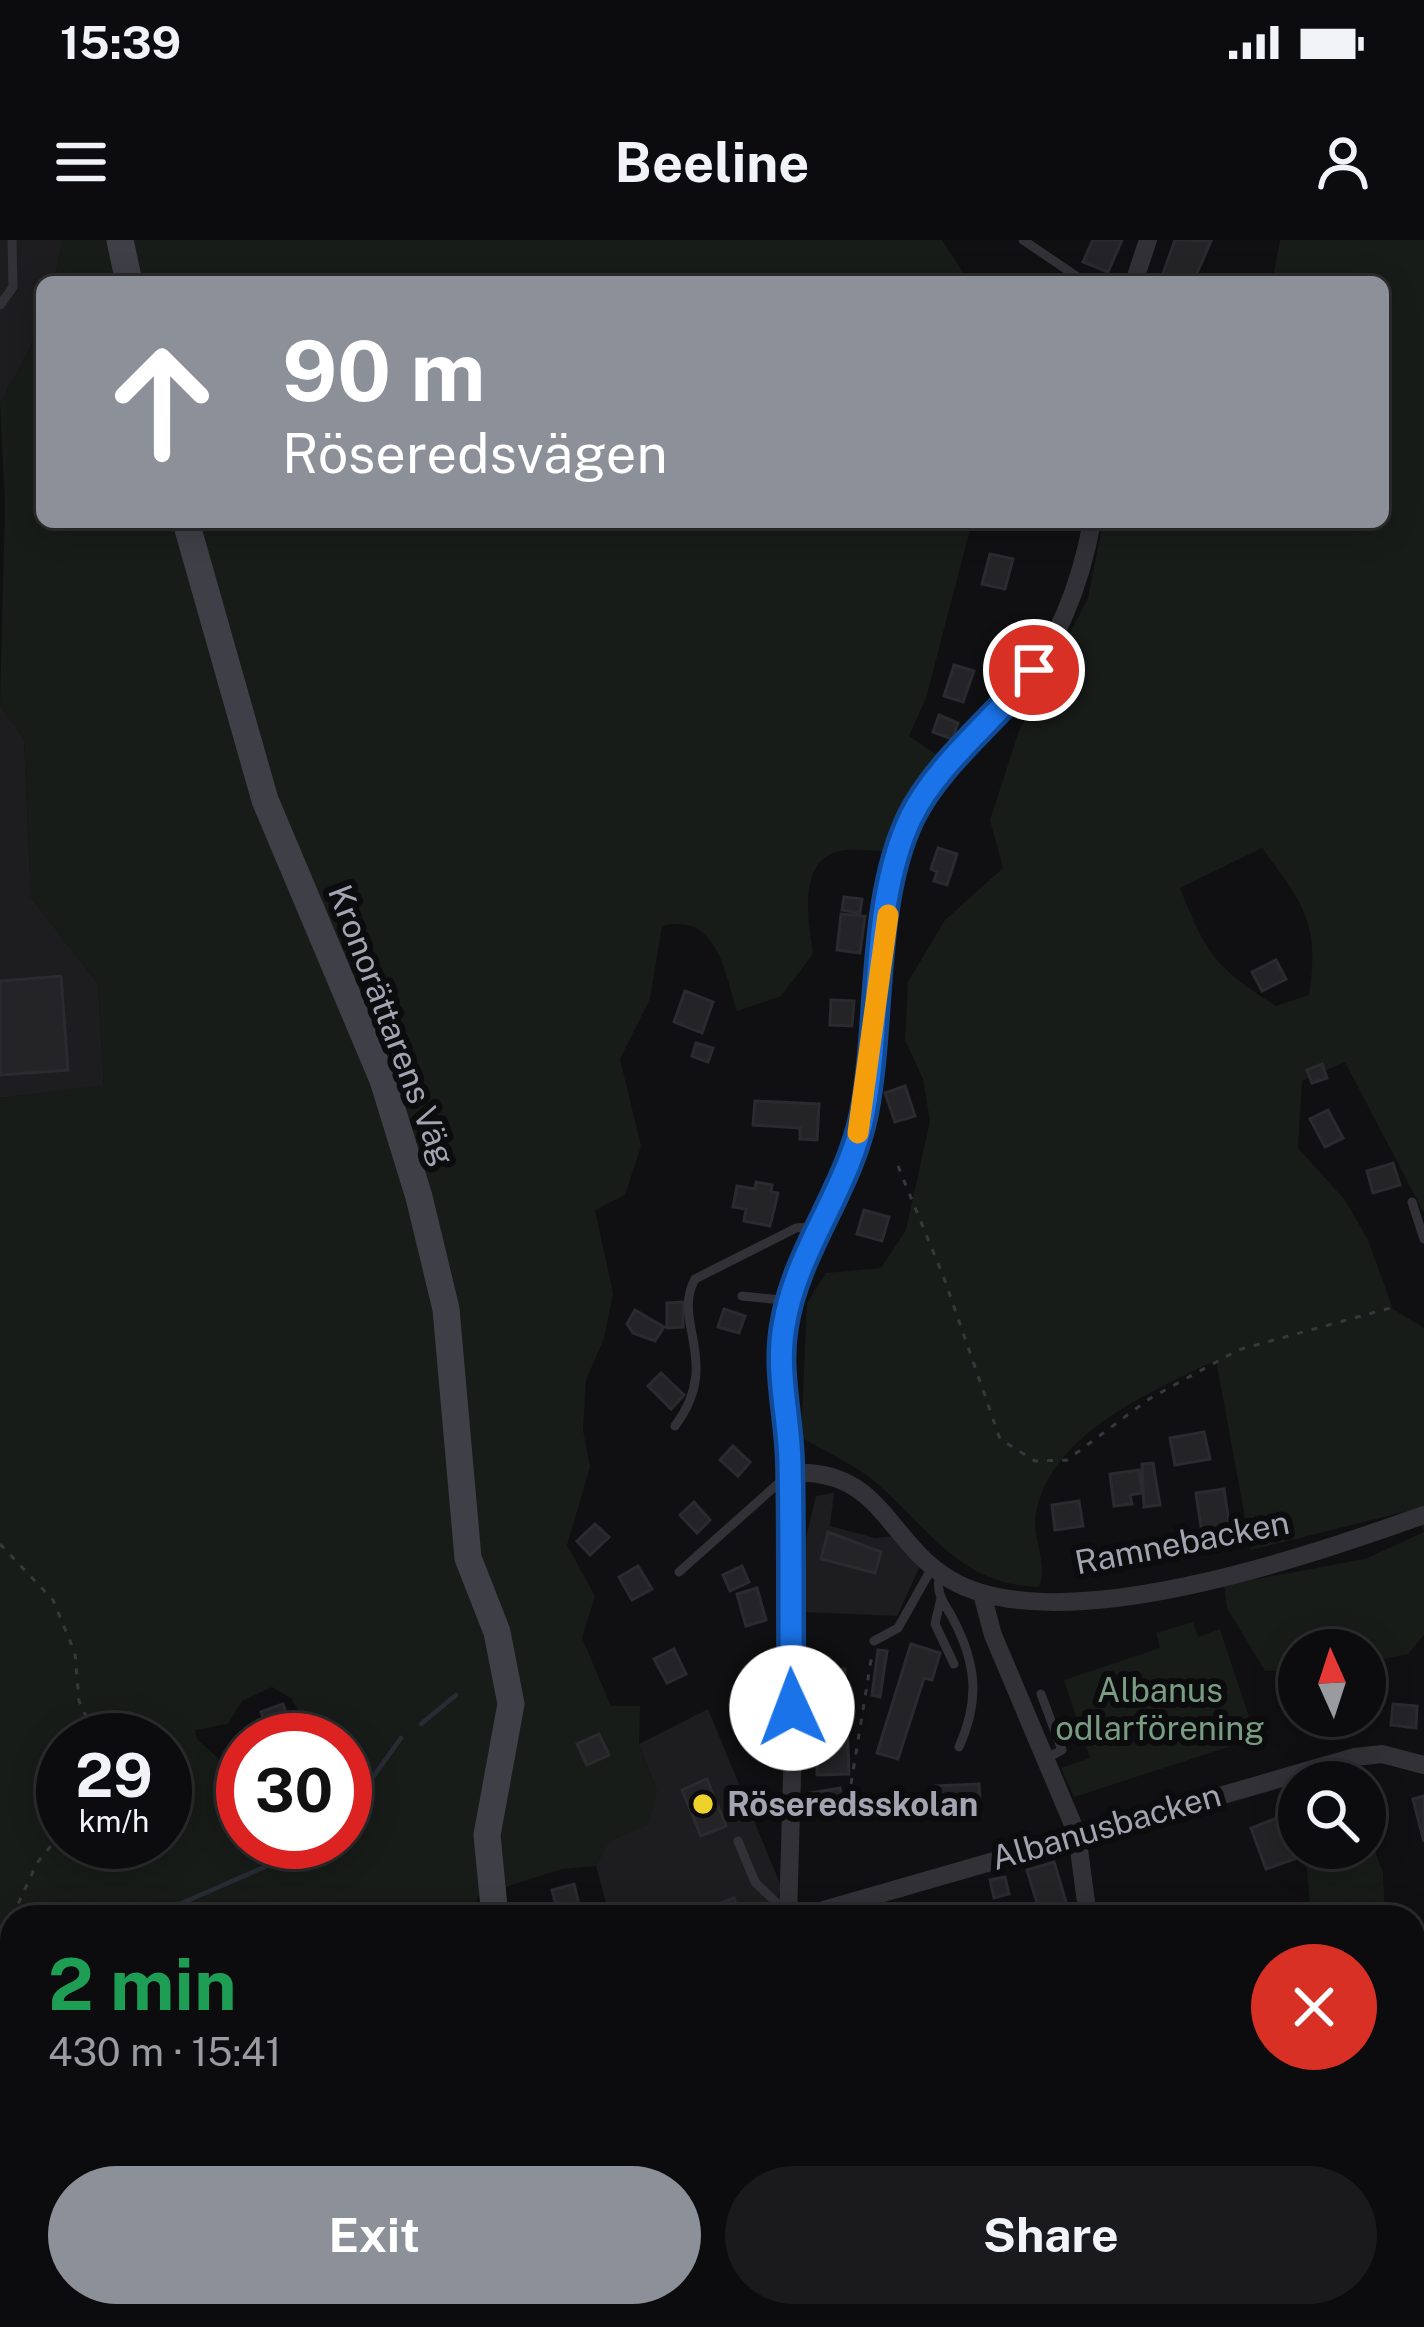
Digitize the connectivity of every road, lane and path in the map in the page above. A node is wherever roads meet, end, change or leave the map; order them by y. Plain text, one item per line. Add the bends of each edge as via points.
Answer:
1 (12, 240) edge
2 (120, 240) edge
3 (1023, 240) edge
4 (1148, 240) edge
5 (128, 276) edge
6 (1076, 276) edge
7 (1136, 276) edge
8 (0, 305) edge
9 (188, 528) edge
10 (1090, 528) edge
11 (898, 1166) dead end
12 (1412, 1202) dead end
13 (819, 1226) junction
14 (1424, 1239) edge
15 (742, 1296) dead end
16 (790, 1300) junction
17 (1390, 1308) dead end
18 (675, 1426) dead end
19 (790, 1473) junction
20 (1424, 1515) edge
21 (0, 1544) edge
22 (936, 1569) junction
23 (679, 1572) dead end
24 (982, 1594) junction
25 (941, 1598) junction
26 (874, 1641) joint
27 (954, 1664) dead end
28 (1041, 1694) dead end
29 (85, 1713) edge
30 (958, 1747) dead end
31 (1044, 1759) junction
32 (1424, 1765) edge
33 (851, 1784) dead end
34 (1077, 1834) junction
35 (738, 1840) dead end
36 (36, 1865) edge
37 (18, 1905) edge
38 (494, 1905) edge
39 (777, 1905) edge
40 (788, 1905) edge
41 (840, 1905) edge
42 (1086, 1905) edge

1 - 8 lane via 13,286
2 - 5 street
3 - 6 lane
4 - 7 street
9 - 38 street, Kronorättarens Väg via 265,800 383,1080 446,1309 468,1558 511,1704 487,1834
10 - 13 street via 1073,598 1049,647 920,802 905,832 864,1113
11 - 17 path via 1000,1439 1035,1461 1067,1460 1148,1399 1238,1350
12 - 14 lane
13 - 16 street
13 - 18 lane via 796,1228 695,1279 698,1391
15 - 16 lane
16 - 19 street via 781,1352
19 - 22 street, Ramnebacken via 817,1471 852,1483
19 - 23 lane
19 - 40 street
20 - 24 street, Ramnebacken via 1263,1570 1060,1602
21 - 29 path via 53,1600 75,1653
22 - 24 street, Ramnebacken
22 - 25 lane
22 - 26 lane via 898,1628
24 - 31 street
25 - 27 lane via 935,1624
25 - 30 lane via 976,1686
26 - 33 path
28 - 31 lane via 1062,1750
31 - 34 street
32 - 34 street, Albanusbacken via 1382,1754 1355,1757
34 - 41 street, Albanusbacken
34 - 42 street
35 - 39 lane via 755,1882
36 - 37 path

